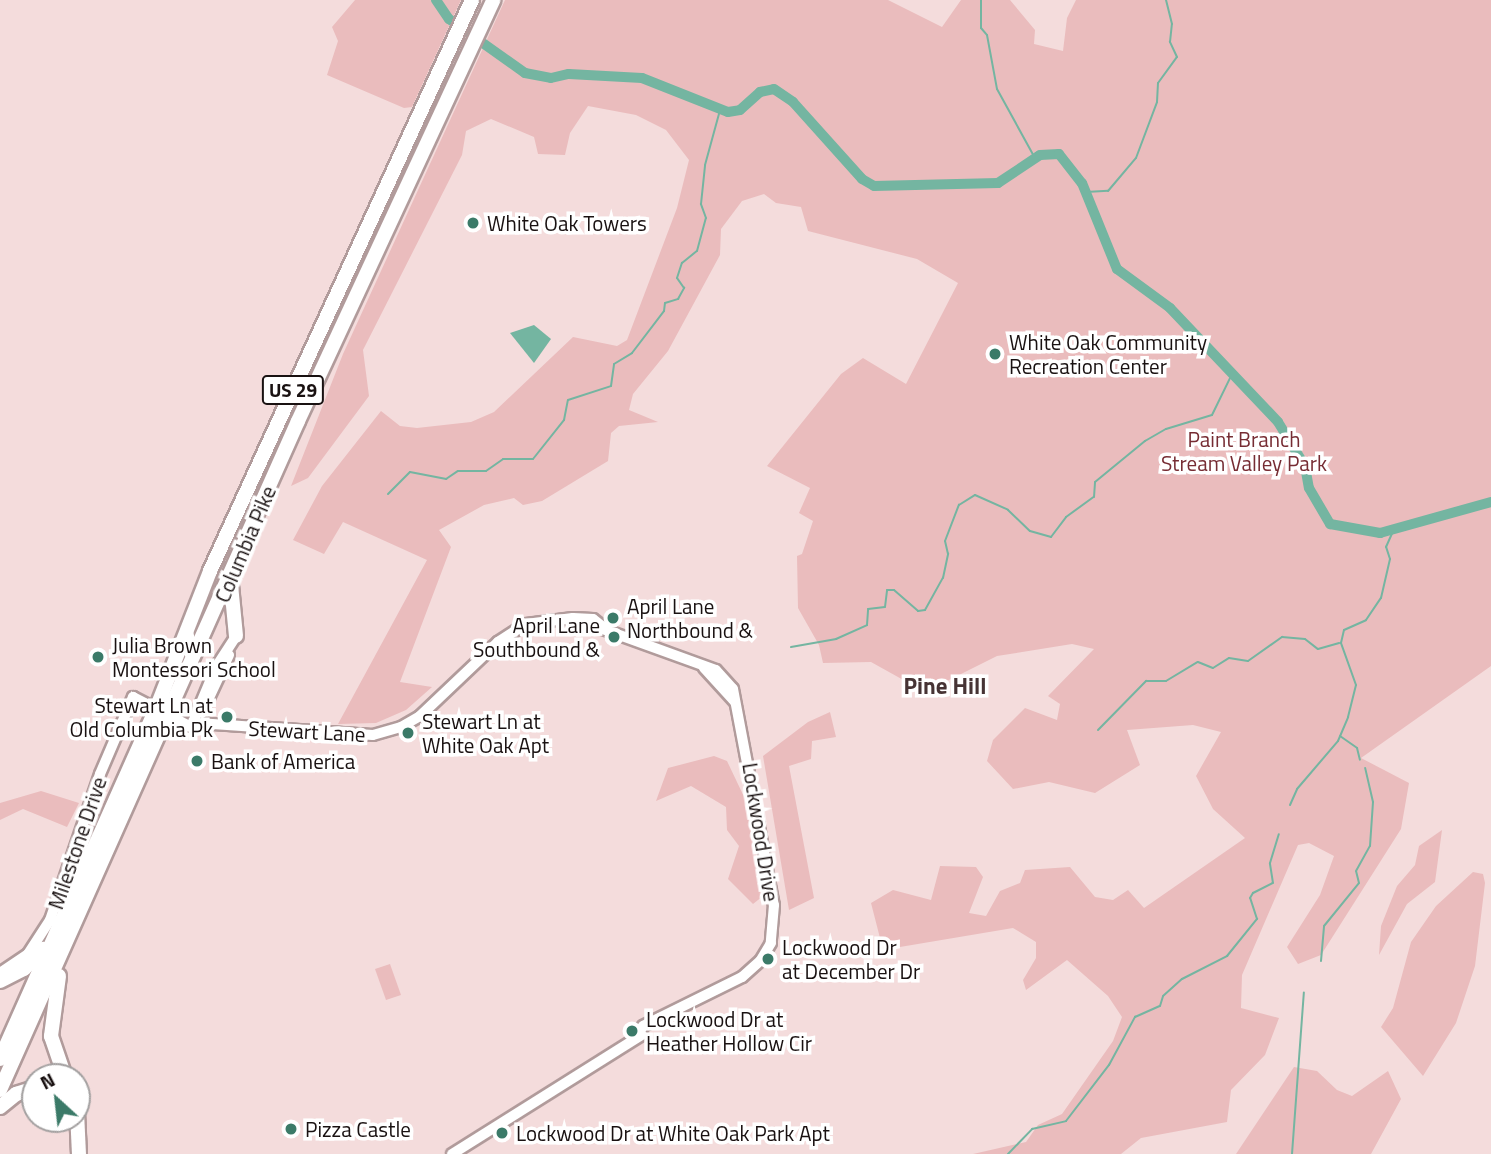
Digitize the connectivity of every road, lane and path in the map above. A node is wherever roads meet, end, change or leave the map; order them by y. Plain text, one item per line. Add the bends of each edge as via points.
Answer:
1 (472, 0) edge
2 (493, 0) edge
3 (232, 573) junction
4 (201, 595) junction
5 (219, 604) junction
6 (235, 631) junction
7 (133, 697) joint
8 (737, 705) joint
9 (156, 709) junction
10 (170, 714) junction
11 (194, 722) junction
12 (72, 930) junction
13 (55, 934) junction
14 (0, 973) edge
15 (0, 981) edge
16 (0, 1059) edge
17 (60, 1063) edge
18 (0, 1090) edge
19 (21, 1092) edge
20 (0, 1107) edge
21 (71, 1133) edge
22 (78, 1133) edge
23 (71, 1154) edge
24 (79, 1154) edge
25 (452, 1154) edge

1 - 4 highway, Columbia Pike / US 29
2 - 3 highway, Columbia Pike / US 29
3 - 5 highway, Columbia Pike / US 29
3 - 6 highway
4 - 5 highway
4 - 9 highway, Columbia Pike / US 29
5 - 6 highway
5 - 10 highway, Columbia Pike / US 29
6 - 11 street
7 - 9 street, Stewart Lane
7 - 14 street, Milestone Drive via 104,762 50,920 28,954
8 - 11 street, Stewart Lane via 733,689 721,675 582,619 526,624 480,652 469,669 420,716 386,733 326,734
8 - 25 street, Lockwood Drive via 774,905 771,943 742,977 643,1026 636,1037 507,1120 493,1123 485,1135
9 - 10 street, Stewart Lane
9 - 13 highway, Columbia Pike / US 29
10 - 11 street, Stewart Lane
10 - 12 highway, Columbia Pike / US 29
12 - 17 highway via 52,1008 51,1036
12 - 18 highway, Columbia Pike / US 29
13 - 15 highway via 24,969
13 - 16 highway, Columbia Pike / US 29
19 - 20 highway
21 - 23 highway
22 - 24 highway

